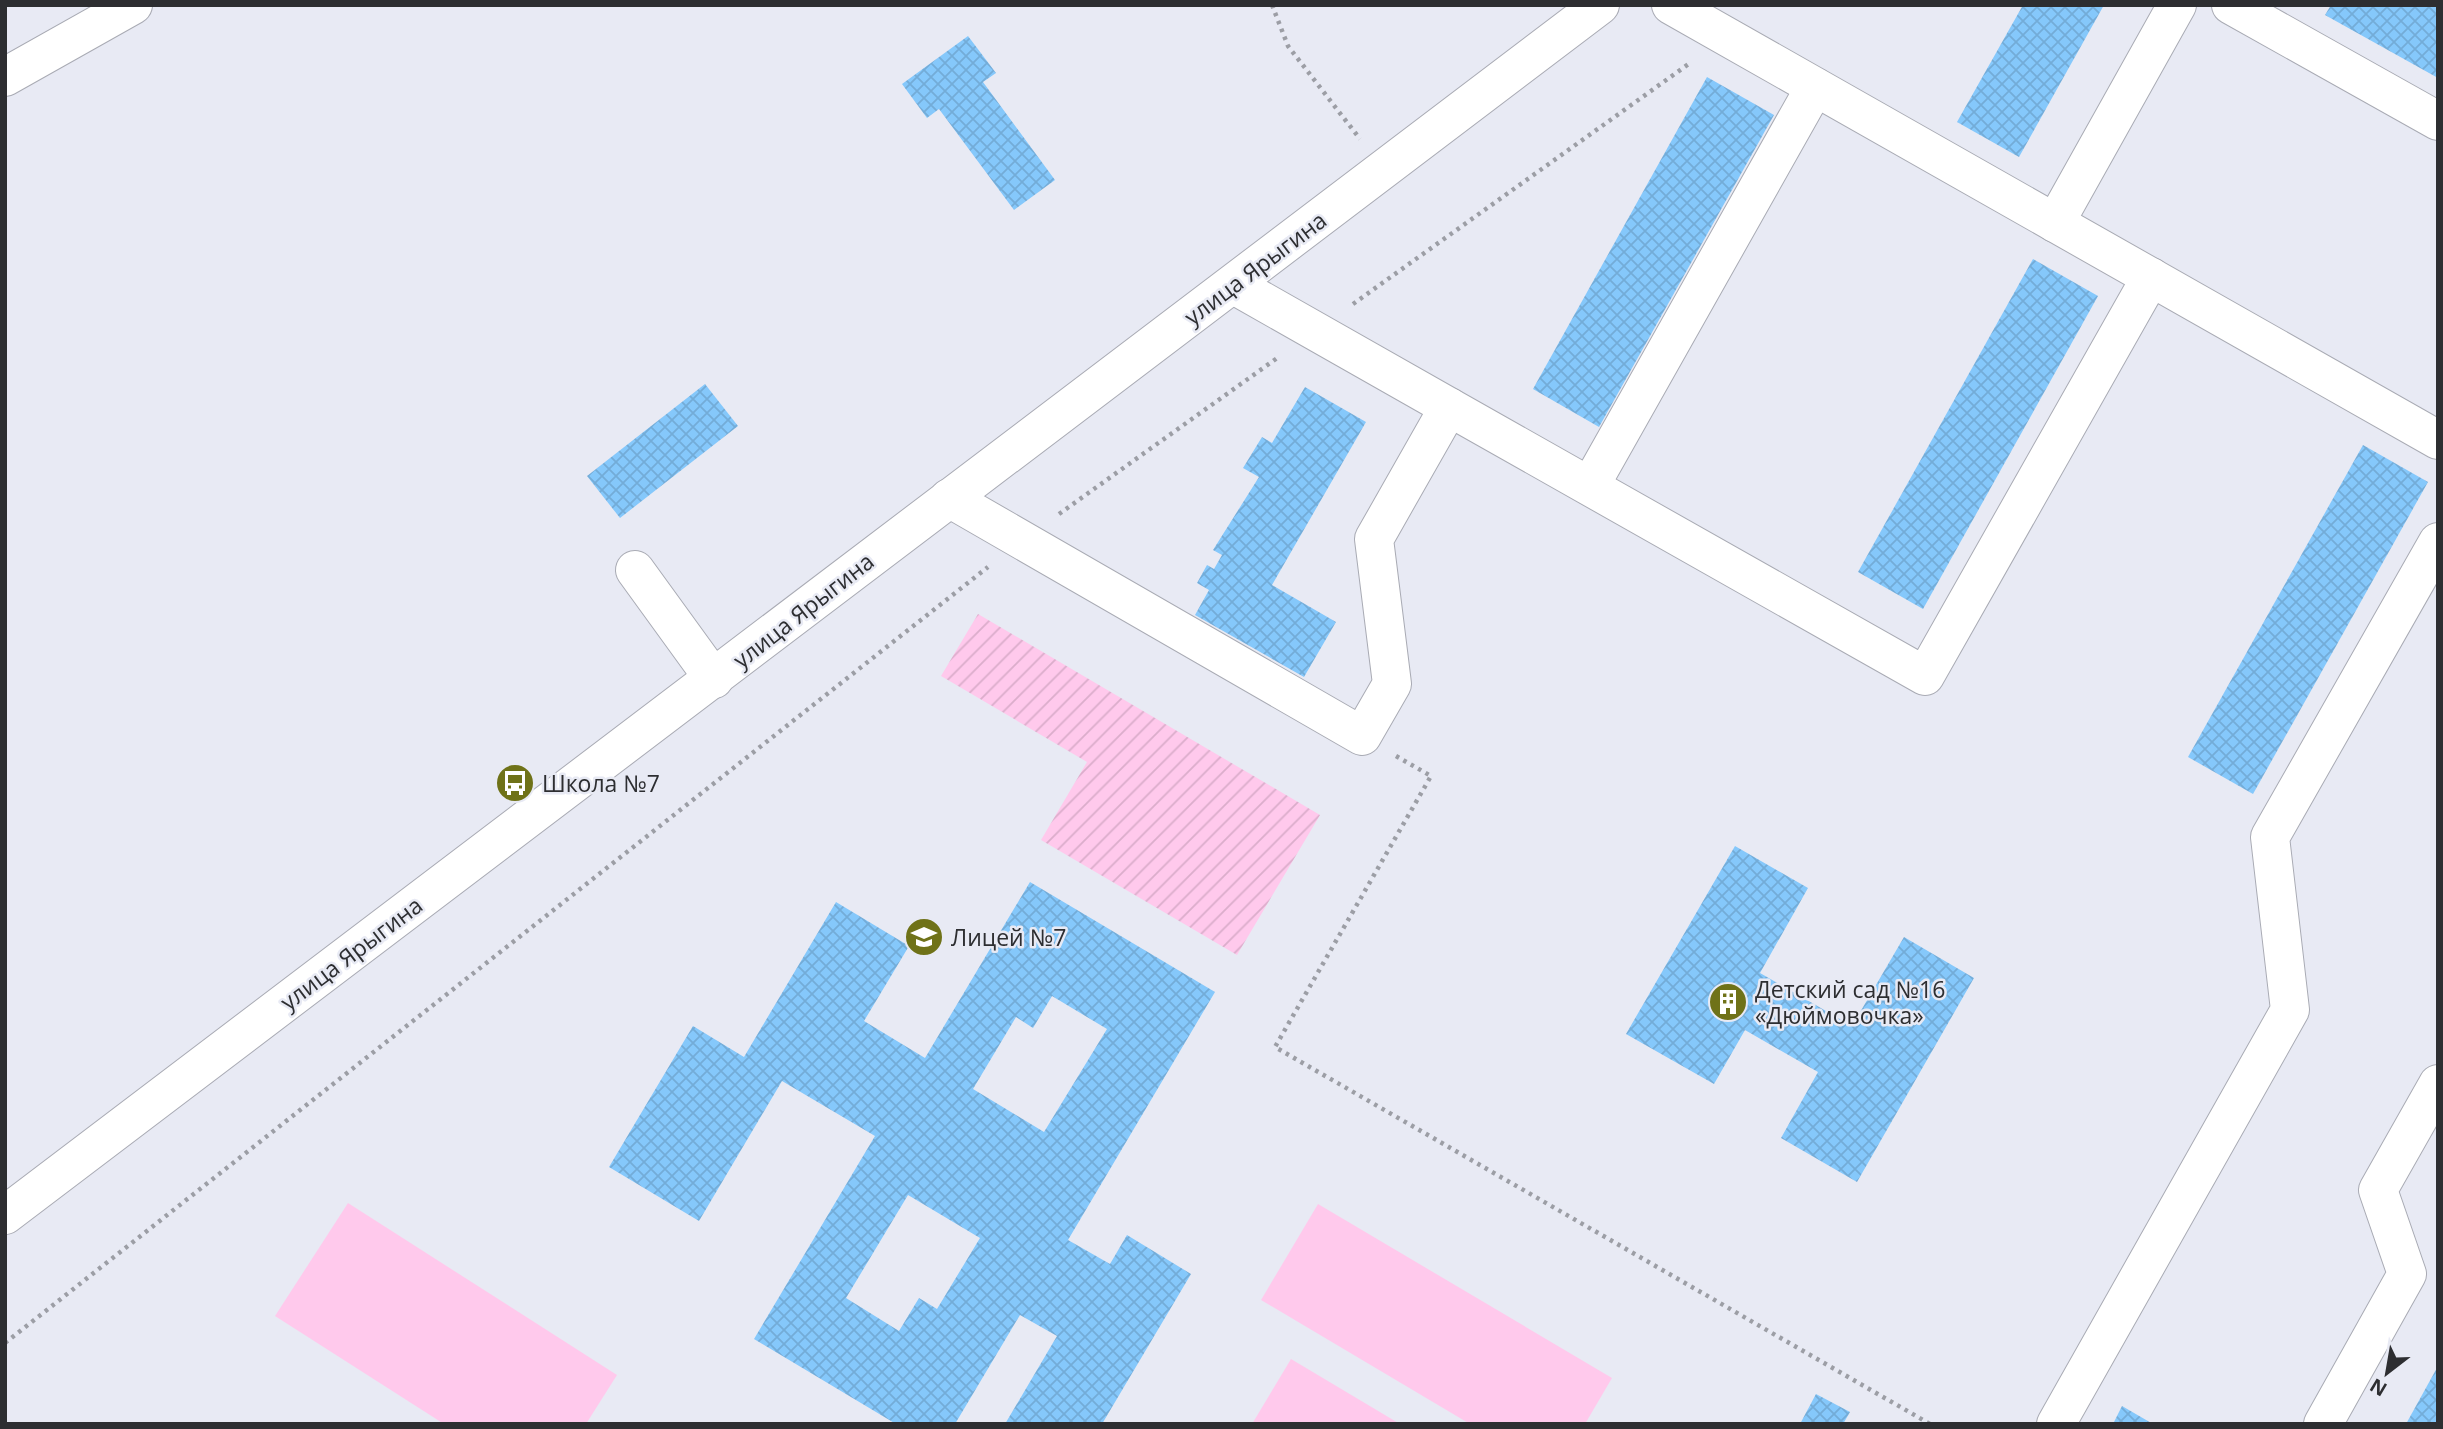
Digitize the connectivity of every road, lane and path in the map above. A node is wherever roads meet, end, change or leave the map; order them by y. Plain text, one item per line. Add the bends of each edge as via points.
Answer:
1 (132, 5) edge
2 (1272, 5) edge
3 (1600, 5) edge
4 (1671, 5) edge
5 (2176, 5) edge
6 (2231, 5) edge
7 (1726, 37) junction
8 (9, 66) edge
9 (1815, 87) junction
10 (2438, 121) edge
11 (1384, 170) junction
12 (2055, 223) junction
13 (2151, 277) junction
14 (1234, 285) junction
15 (1315, 331) junction
16 (1449, 407) junction
17 (2438, 439) edge
18 (1590, 486) junction
19 (949, 498) junction
20 (1022, 540) junction
21 (2438, 541) edge
22 (635, 570) dead end
23 (714, 679) junction
24 (1431, 776) dead end
25 (2438, 1084) edge
26 (5, 1215) edge
27 (5, 1343) edge
28 (1930, 1424) edge
29 (2056, 1424) edge
30 (2323, 1424) edge

1 - 8 street
2 - 11 path via 1288,46
3 - 11 street, улица Ярыгина
4 - 7 street
5 - 12 street
6 - 10 street
7 - 9 street
7 - 15 path
9 - 12 street
9 - 18 street
11 - 14 street, улица Ярыгина
12 - 13 street
13 - 17 street
13 - 18 street via 1925,676
14 - 15 street
14 - 19 street, улица Ярыгина
15 - 16 street
15 - 20 path
16 - 18 street
16 - 20 street via 1374,539 1392,684 1362,736
19 - 20 street
19 - 23 street, улица Ярыгина
20 - 27 path
21 - 29 street via 2270,837 2290,1010
22 - 23 street
23 - 26 street, улица Ярыгина
24 - 28 path via 1275,1047
25 - 30 street via 2378,1190 2407,1274

